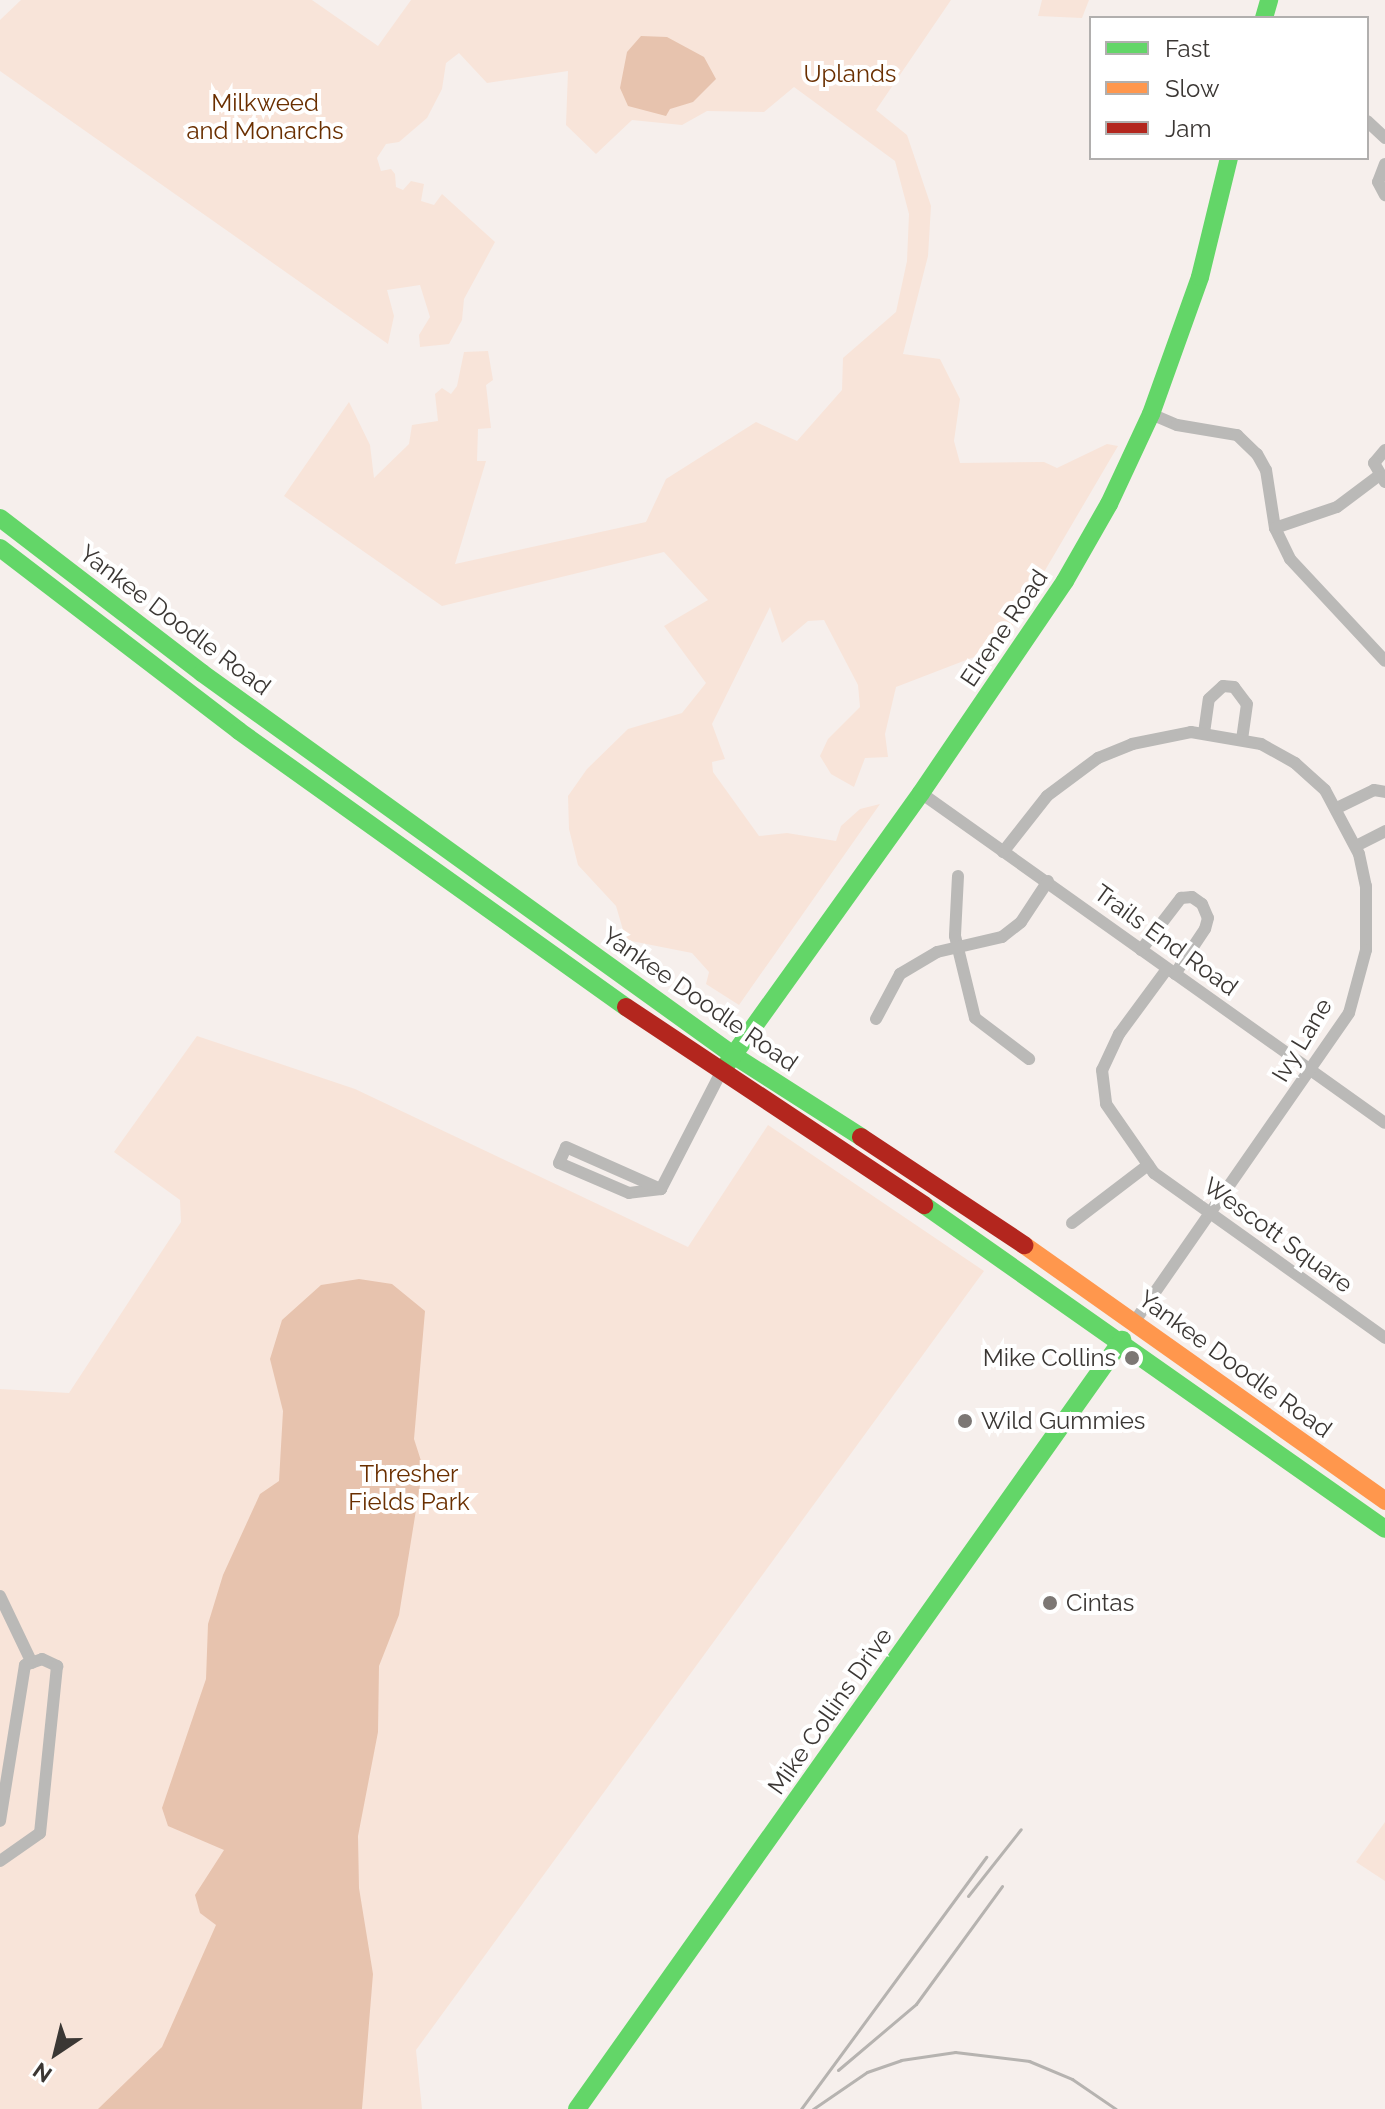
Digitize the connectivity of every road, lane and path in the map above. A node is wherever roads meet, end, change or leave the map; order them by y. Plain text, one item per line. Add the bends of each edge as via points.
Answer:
1 (1369, 123) edge
2 (1385, 138) edge
3 (1229, 160) edge
4 (1385, 164) edge
5 (1385, 195) edge
6 (1151, 414) junction
7 (1385, 450) edge
8 (1381, 479) edge
9 (0, 518) edge
10 (1275, 528) junction
11 (0, 539) edge
12 (0, 548) edge
13 (129, 616) junction
14 (131, 648) junction
15 (1385, 661) edge
16 (1204, 733) junction
17 (1242, 739) junction
18 (305, 748) junction
19 (1385, 792) edge
20 (921, 793) junction
21 (1337, 808) junction
22 (1385, 831) edge
23 (1356, 846) junction
24 (1003, 852) junction
25 (958, 876) dead end
26 (1048, 881) junction
27 (958, 948) junction
28 (1141, 950) junction
29 (1171, 971) junction
30 (876, 1019) dead end
31 (733, 1055) junction
32 (1029, 1059) dead end
33 (1312, 1072) junction
34 (720, 1074) junction
35 (1385, 1123) edge
36 (1148, 1165) junction
37 (661, 1189) junction
38 (1210, 1214) junction
39 (1072, 1223) dead end
40 (994, 1250) junction
41 (1134, 1322) junction
42 (1385, 1338) edge
43 (1122, 1340) junction
44 (1304, 1444) junction
45 (1385, 1501) edge
46 (1385, 1529) edge
47 (0, 1596) edge
48 (32, 1663) junction
49 (0, 1821) edge
50 (0, 1850) edge
51 (0, 1861) edge
52 (577, 2109) edge

1 - 2 street
3 - 6 main road, Elrene Road via 1200,277
4 - 5 street via 1378,182
6 - 10 street via 1177,425 1237,435 1266,470
6 - 20 main road, Elrene Road via 1065,581
7 - 8 street via 1374,463
8 - 10 street via 1337,507
9 - 13 main road, Yankee Doodle Road
10 - 15 street via 1290,559
11 - 13 main road via 102,614 121,622
12 - 14 main road, Yankee Doodle Road
13 - 18 main road, Yankee Doodle Road
14 - 18 main road via 140,644 156,650 297,751
14 - 34 main road, Yankee Doodle Road
16 - 17 street, Ivy Lane
16 - 17 street via 1209,699 1223,686 1234,687 1247,704
16 - 24 street, Ivy Lane via 1163,735 1098,758 1047,796
17 - 21 street, Ivy Lane via 1295,763
18 - 31 main road, Yankee Doodle Road
19 - 21 street via 1374,790
20 - 24 street, Trails End Road
20 - 31 main road, Elrene Road
21 - 23 street, Ivy Lane
22 - 23 street
23 - 33 street, Ivy Lane via 1366,886 1366,950 1349,1013
24 - 26 street, Trails End Road
25 - 27 street
26 - 27 street via 1021,922 1002,937
26 - 28 street, Trails End Road
27 - 30 street via 920,959 900,974
27 - 32 street via 975,1018
28 - 29 street, Trails End Road
28 - 29 street, Wescott Square via 1181,898 1202,904 1208,918 1205,929
29 - 33 street, Trails End Road
29 - 36 street, Wescott Square via 1119,1034 1102,1070 1106,1104
31 - 34 main road, Elrene Road
31 - 41 main road, Yankee Doodle Road via 987,1218
33 - 35 street, Trails End Road
33 - 38 street, Ivy Lane
34 - 37 street
34 - 40 main road, Yankee Doodle Road
36 - 38 street, Wescott Square
36 - 39 street
37 - 37 street via 566,1147 559,1163 629,1193
38 - 41 street, Ivy Lane
38 - 42 street, Wescott Square
40 - 41 main road via 1113,1319
40 - 43 main road, Yankee Doodle Road
41 - 44 main road, Yankee Doodle Road
43 - 44 main road via 1149,1345
43 - 46 main road, Yankee Doodle Road
43 - 52 main road, Mike Collins Drive
44 - 45 main road, Yankee Doodle Road
47 - 48 street
48 - 49 street via 25,1665
48 - 51 street via 42,1659 57,1666 40,1833
50 - 51 street

